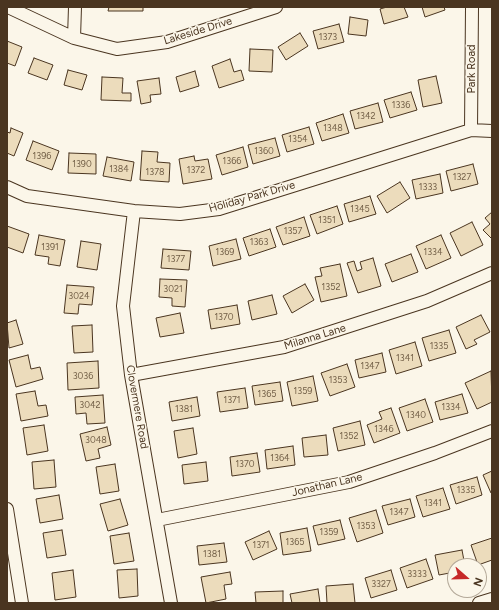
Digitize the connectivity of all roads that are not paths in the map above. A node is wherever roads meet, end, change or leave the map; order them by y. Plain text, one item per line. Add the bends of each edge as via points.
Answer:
1 (8, 7) edge
2 (74, 7) edge
3 (276, 7) edge
4 (472, 7) edge
5 (74, 38) junction
6 (471, 130) junction
7 (492, 131) edge
8 (7, 187) edge
9 (134, 210) junction
10 (492, 273) edge
11 (131, 376) junction
12 (492, 431) edge
13 (7, 509) edge
14 (157, 520) junction
15 (492, 599) edge
16 (22, 603) edge
17 (171, 603) edge
18 (479, 603) edge

1 - 5 street, Lakeside Drive
2 - 5 street
3 - 5 street, Lakeside Drive via 167,42 117,49
4 - 6 street, Park Road
6 - 7 street, Holiday Park Drive
6 - 9 street, Holiday Park Drive via 219,209 180,214
8 - 9 street, Holiday Park Drive via 27,196
9 - 11 street, Clovermere Road via 123,306
10 - 11 street, Milanna Lane via 427,301 284,347
11 - 14 street, Clovermere Road
12 - 14 street, Jonathan Lane via 435,454 349,482
13 - 16 street
14 - 17 street, Clovermere Road
15 - 18 street

